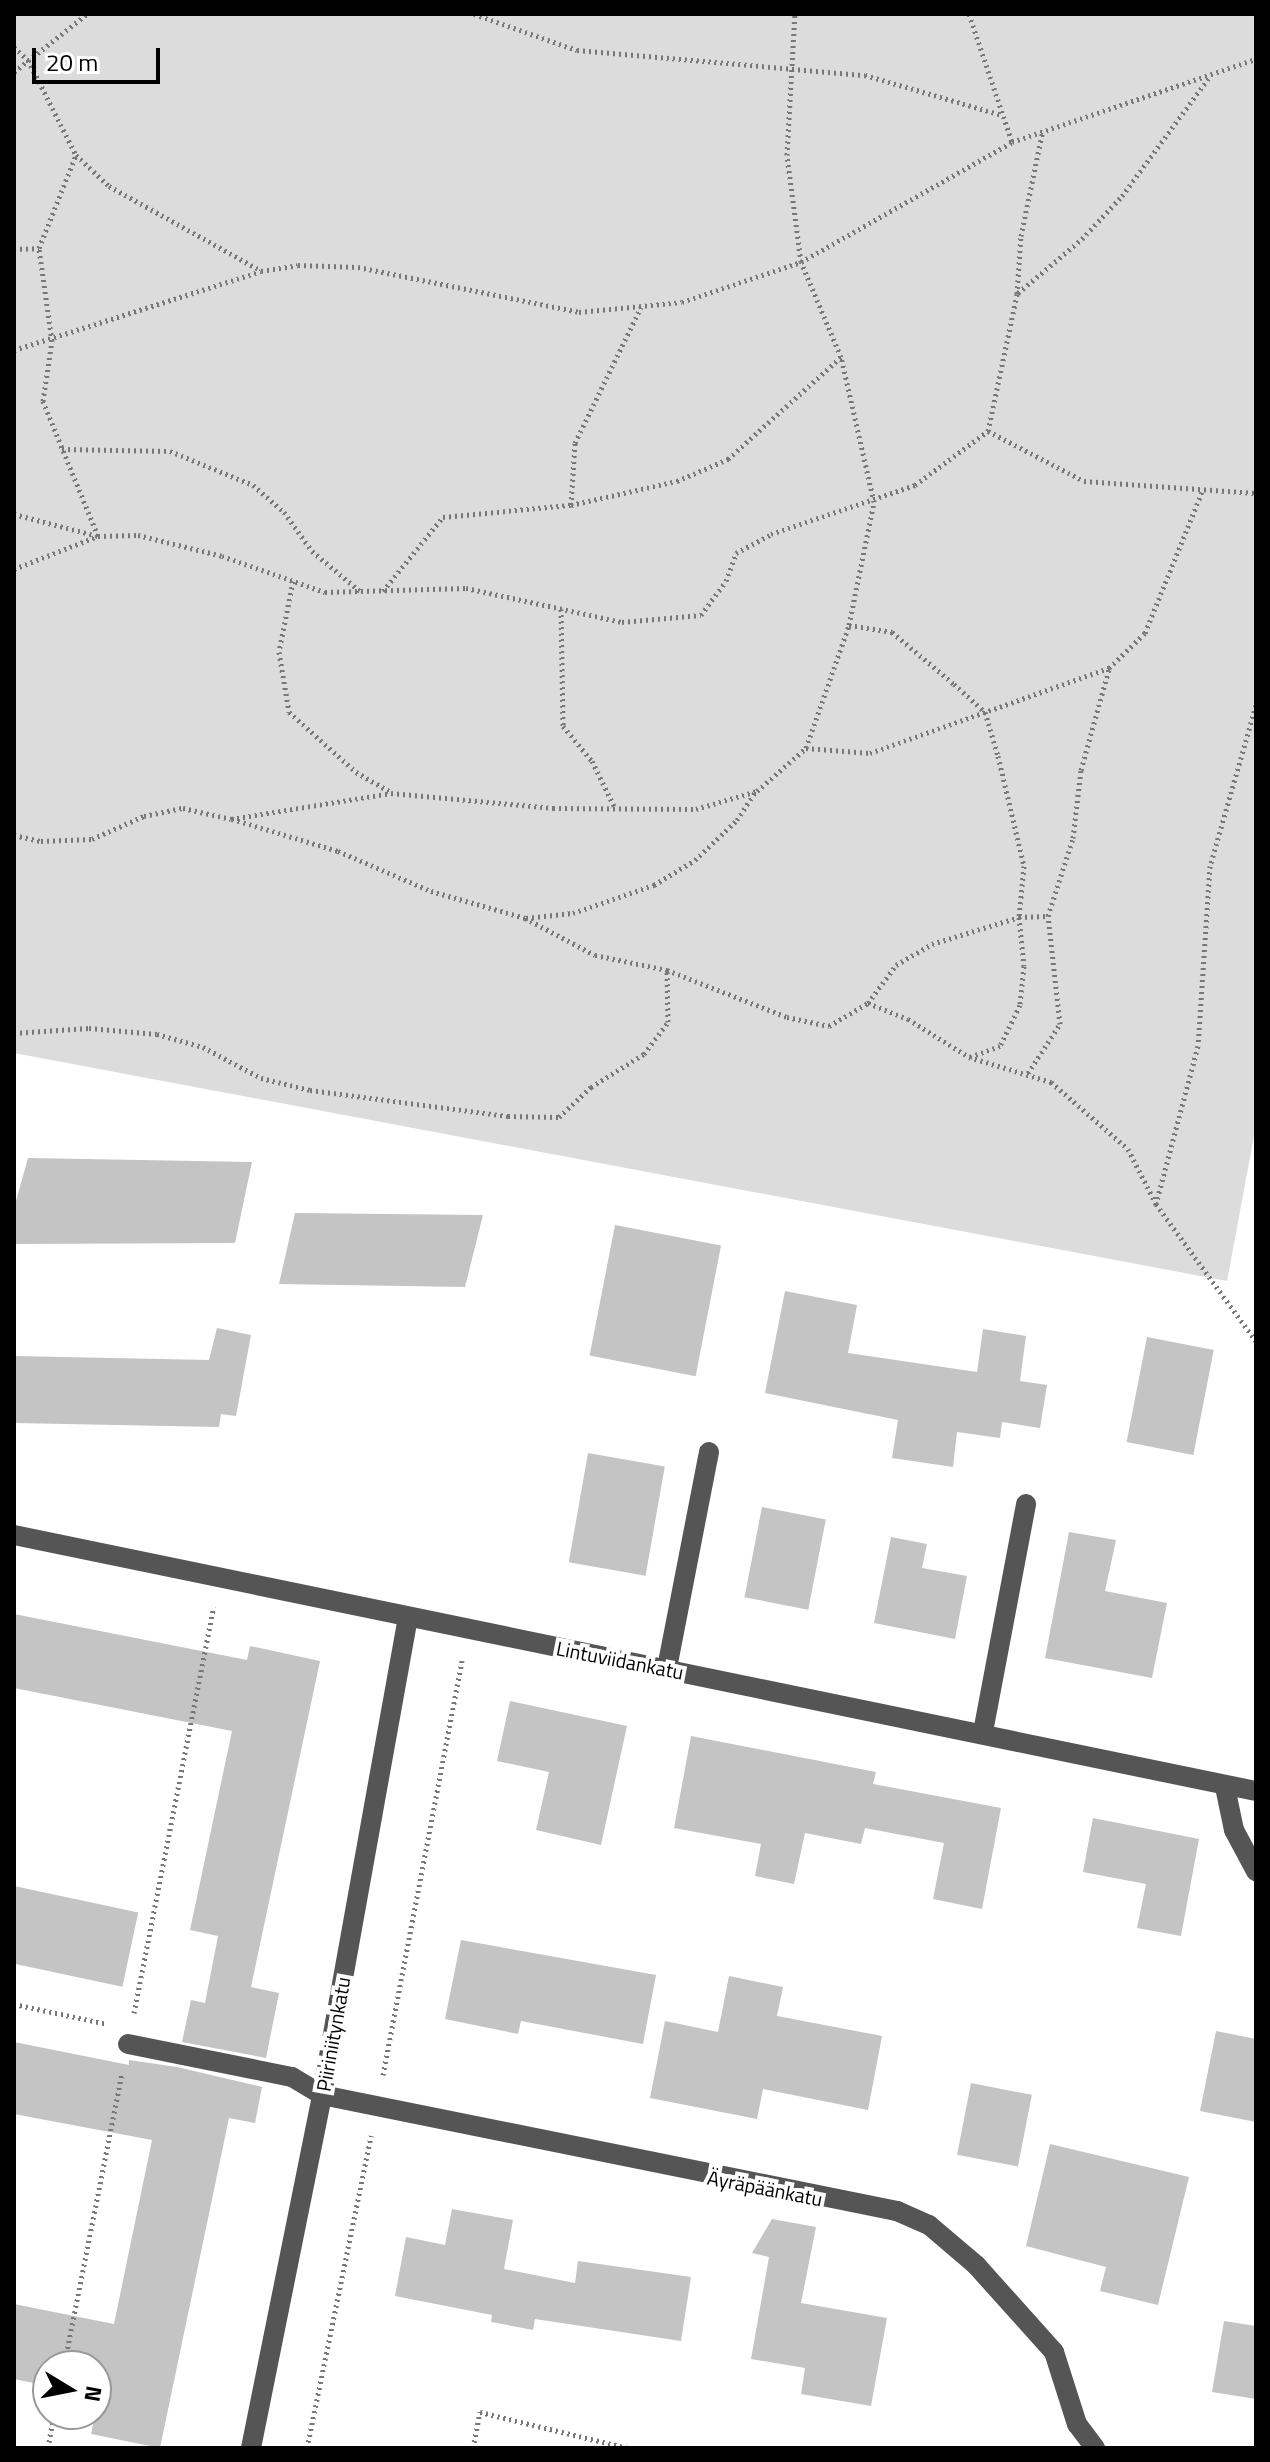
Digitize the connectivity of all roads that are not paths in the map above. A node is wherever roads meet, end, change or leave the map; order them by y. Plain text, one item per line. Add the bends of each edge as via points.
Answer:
1 (709, 1452) dead end
2 (1026, 1504) dead end
3 (14, 1535) edge
4 (408, 1619) junction
5 (667, 1668) junction
6 (983, 1732) junction
7 (1225, 1787) junction
8 (1256, 1791) edge
9 (1256, 1871) edge
10 (130, 2037) road end
11 (322, 2095) junction
12 (251, 2448) edge
13 (1095, 2448) edge

1 - 5 street
2 - 6 street
3 - 4 street, Lintuviidankatu
4 - 5 street, Lintuviidankatu
4 - 11 street, Piiriniitynkatu
5 - 6 street, Lintuviidankatu
6 - 7 street, Lintuviidankatu
7 - 8 street, Lintuviidankatu
7 - 9 street via 1234,1830
10 - 11 street, Äyräpäänkatu via 292,2077
11 - 12 street, Piiriniitynkatu
11 - 13 street, Äyräpäänkatu via 897,2211 929,2225 976,2265 1054,2352 1077,2424

